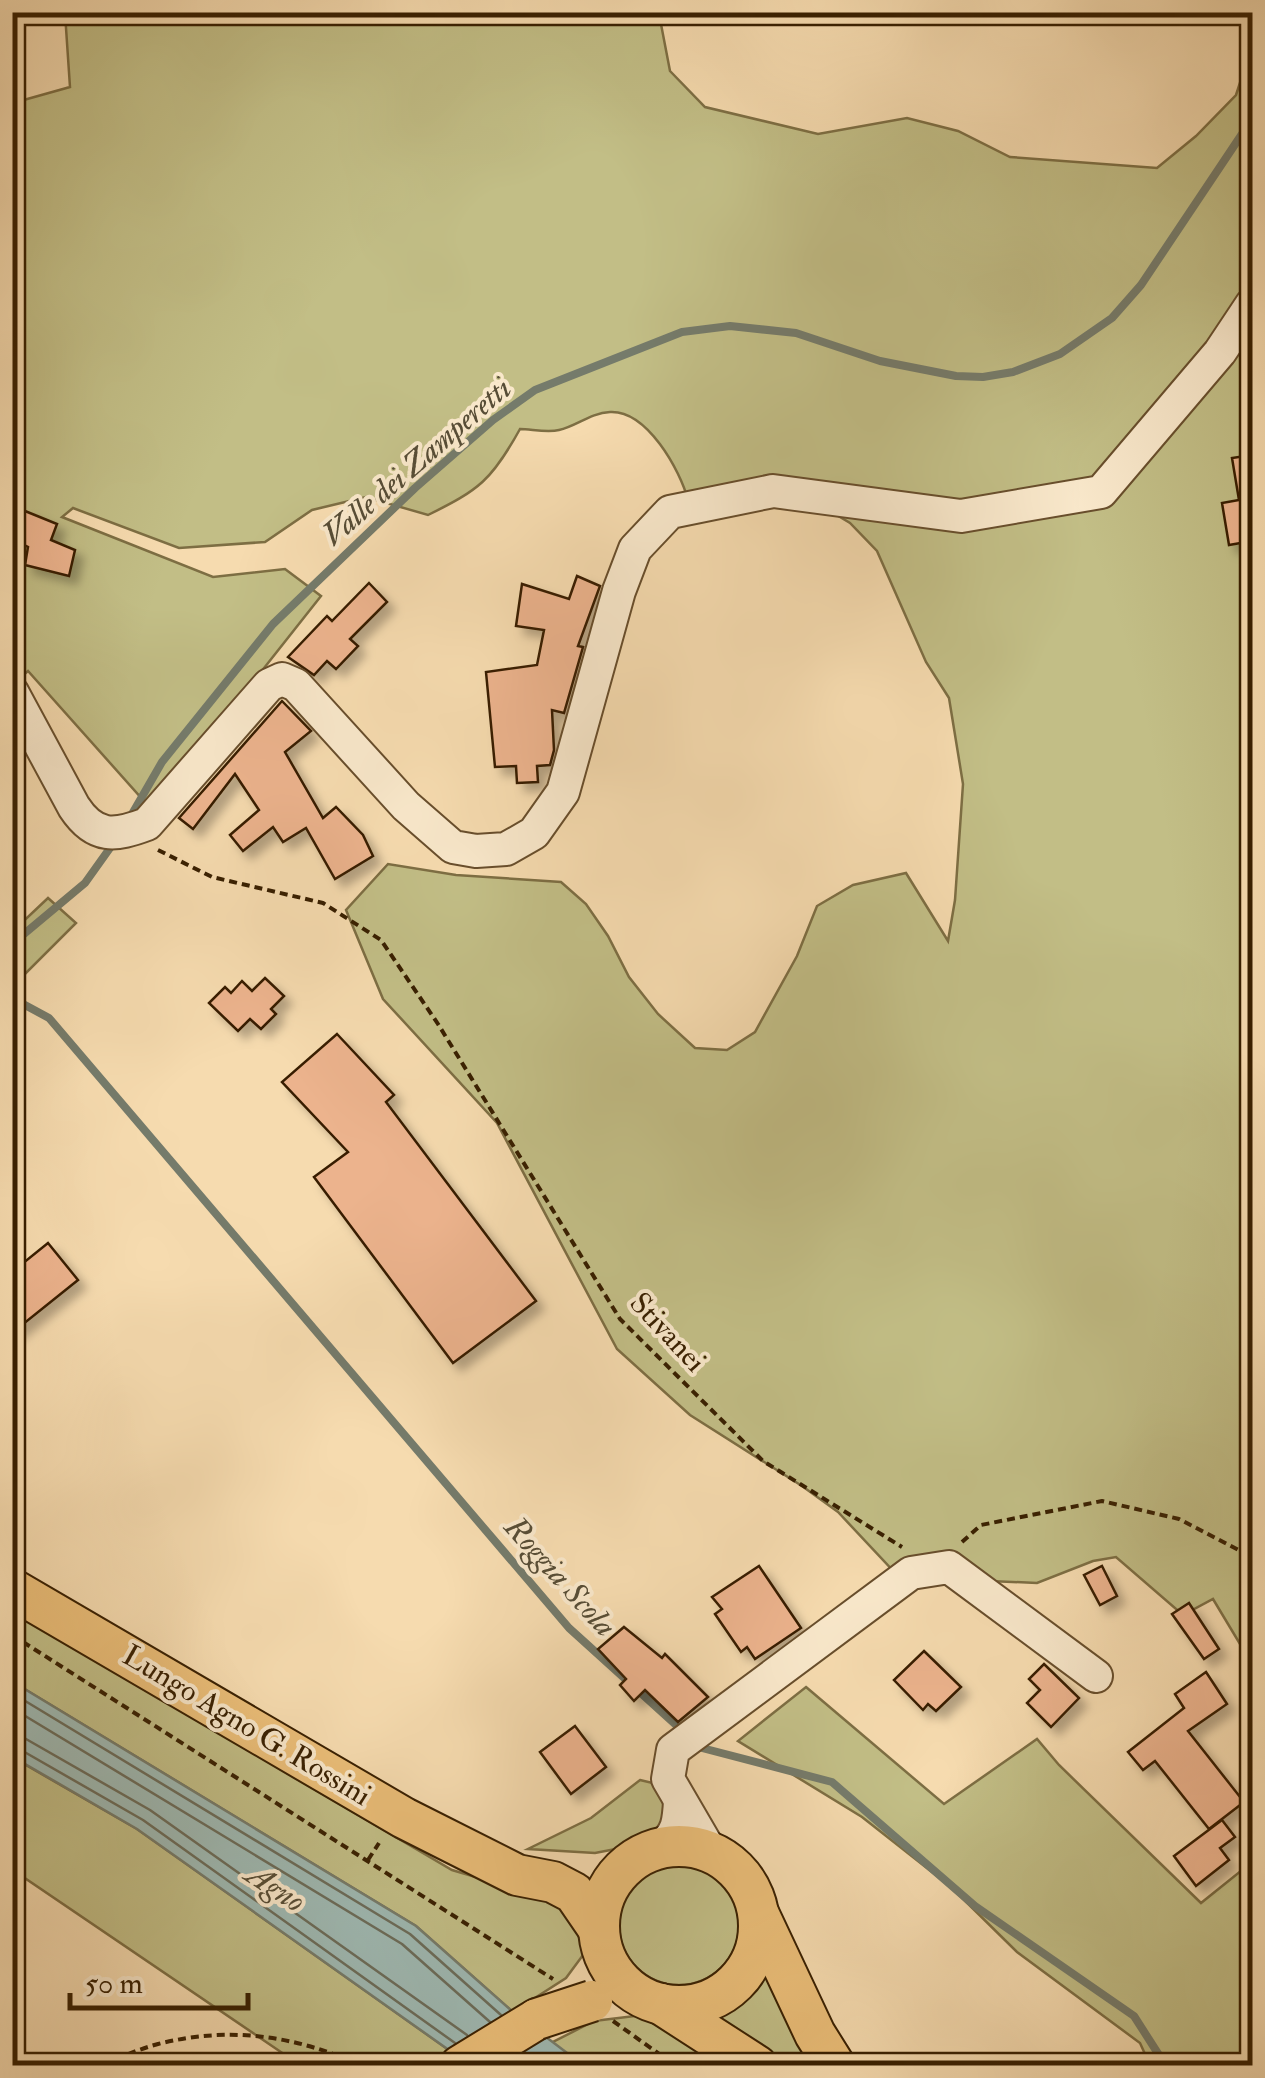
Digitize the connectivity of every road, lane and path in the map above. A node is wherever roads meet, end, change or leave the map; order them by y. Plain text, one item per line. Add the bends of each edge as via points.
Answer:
1 (1252, 304) edge
2 (12, 692) edge
3 (122, 833) junction
4 (1252, 1557) edge
5 (930, 1570) junction
6 (12, 1589) edge
7 (12, 1636) edge
8 (1096, 1676) dead end
9 (680, 1800) junction
10 (662, 1847) junction
11 (710, 1852) junction
12 (483, 1857) junction
13 (624, 1867) junction
14 (758, 1915) junction
15 (600, 1940) junction
16 (605, 1998) junction
17 (91, 2066) edge
18 (362, 2066) edge
19 (460, 2066) edge
20 (676, 2066) edge
21 (758, 2066) edge
22 (836, 2066) edge

1 - 3 street via 1220,352 1101,492 962,516 774,492 670,512 635,548 563,792 534,833 506,849 454,846 406,806 296,684 282,680 269,686 147,824
2 - 3 street via 85,823
3 - 5 path, Stivanei via 212,876 322,903 381,940 620,1320 763,1461 895,1541
4 - 5 path via 1179,1519 1102,1501 981,1524
5 - 8 street via 949,1567
5 - 9 street via 911,1573 672,1750 668,1779
6 - 12 main road, Lungo Agno G. Rossini
7 - 16 path
9 - 10 street via 679,1825
9 - 11 street
10 - 11 main road
10 - 13 main road, Lungo Agno G. Rossini
11 - 14 main road via 734,1866
12 - 13 main road, Lungo Agno G. Rossini
12 - 15 main road, Lungo Agno G. Rossini via 574,1893
13 - 15 main road via 601,1906
14 - 16 main road via 749,1966 710,1999 684,2006
14 - 22 main road
15 - 16 main road
15 - 16 main road, Lungo Agno G. Rossini via 624,1984
16 - 19 main road, bridge via 537,2019
16 - 20 path
16 - 21 main road, Lungo Agno G. Rossini
17 - 18 path via 212,2033 282,2039

